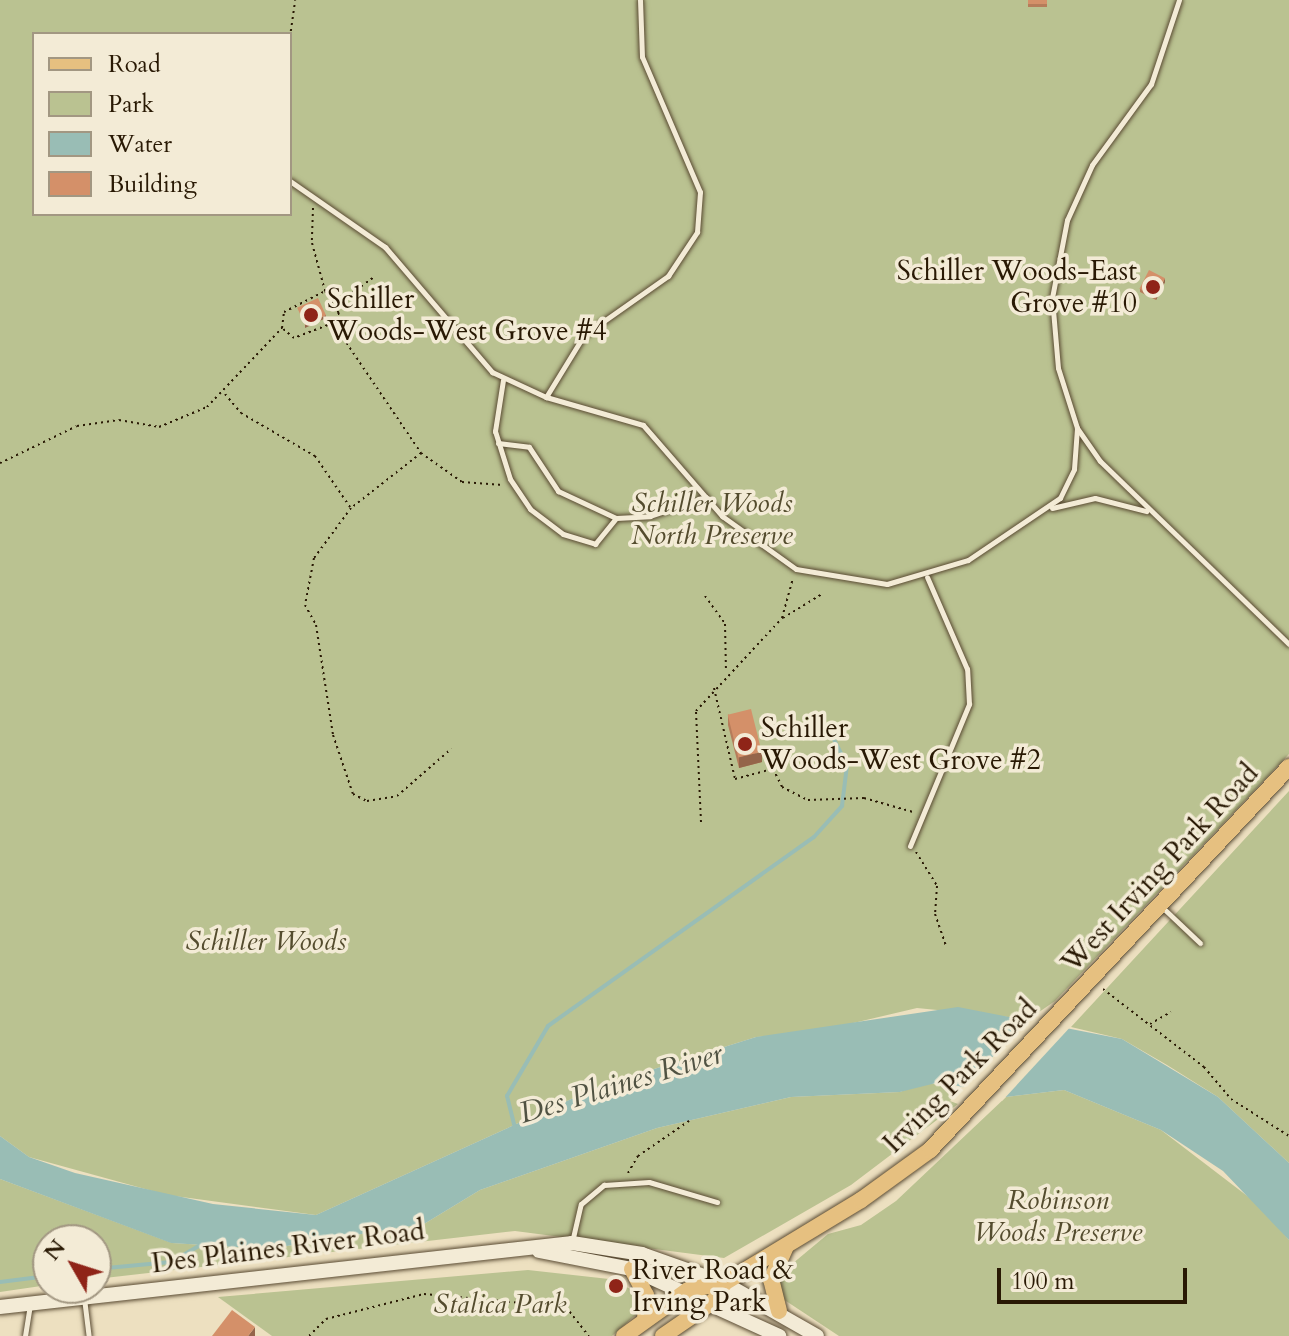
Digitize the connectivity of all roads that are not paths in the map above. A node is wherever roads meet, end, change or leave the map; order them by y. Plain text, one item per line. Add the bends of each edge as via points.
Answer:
1 (640, 0) edge
2 (1179, 0) edge
3 (292, 182) edge
4 (503, 380) junction
5 (546, 397) junction
6 (1077, 428) junction
7 (498, 443) junction
8 (706, 497) junction
9 (1047, 510) junction
10 (1150, 512) junction
11 (616, 518) junction
12 (927, 577) junction
13 (1289, 644) edge
14 (1289, 767) edge
15 (910, 846) road end
16 (1160, 906) junction
17 (1200, 943) dead end
18 (1069, 1005) joint
19 (717, 1202) dead end
20 (572, 1243) junction
21 (788, 1244) junction
22 (535, 1250) junction
23 (632, 1269) junction
24 (724, 1283) junction
25 (688, 1290) junction
26 (112, 1294) edge
27 (714, 1301) junction
28 (30, 1303) joint
29 (85, 1304) edge
30 (0, 1307) edge
31 (779, 1311) junction
32 (645, 1320) junction
33 (756, 1323) junction
34 (686, 1330) edge
35 (25, 1336) edge
36 (89, 1336) edge
37 (624, 1336) edge
38 (663, 1336) edge
39 (746, 1336) edge
40 (779, 1336) edge
41 (817, 1336) edge

1 - 5 lane via 642,57 694,168 699,222 668,276 584,335
2 - 6 lane via 1161,64 1092,165 1061,240 1053,335
3 - 4 lane via 385,247 467,348
4 - 5 lane
4 - 7 lane via 492,412
5 - 8 lane via 643,425
6 - 9 lane via 1069,484
6 - 10 lane
7 - 11 lane via 529,447 558,491
7 - 11 lane via 513,484 541,520 578,541 595,544
8 - 11 lane
8 - 12 lane via 749,540 796,569 868,584
9 - 10 lane via 1095,498
9 - 12 lane
10 - 13 lane
12 - 15 lane via 971,685 964,723
14 - 16 main road, West Irving Park Road
16 - 17 lane
16 - 18 main road, West Irving Park Road
18 - 21 main road, Irving Park Road via 973,1108 898,1174
19 - 20 lane via 625,1181 587,1196
20 - 22 main road, Des Plaines River Road
20 - 24 main road, Des Plaines River Road via 642,1254
21 - 24 main road, Irving Park Road
21 - 31 main road via 771,1280
22 - 23 main road, Des Plaines River Road
22 - 26 main road, Des Plaines River Road
23 - 25 main road, Des Plaines River Road
23 - 32 main road via 646,1295
24 - 25 main road, Irving Park Road
24 - 27 main road, Irving Park Road
24 - 31 main road, Des Plaines River Road
25 - 27 main road, Des Plaines River Road
25 - 32 main road, Irving Park Road
27 - 33 main road, Des Plaines River Road
27 - 34 main road, Irving Park Road
28 - 30 main road, Des Plaines River Road
28 - 35 lane
29 - 36 lane
31 - 41 main road, Des Plaines River Road
32 - 37 main road, Irving Park Road
33 - 39 lane
33 - 40 main road, Des Plaines River Road
34 - 38 main road, Irving Park Road

